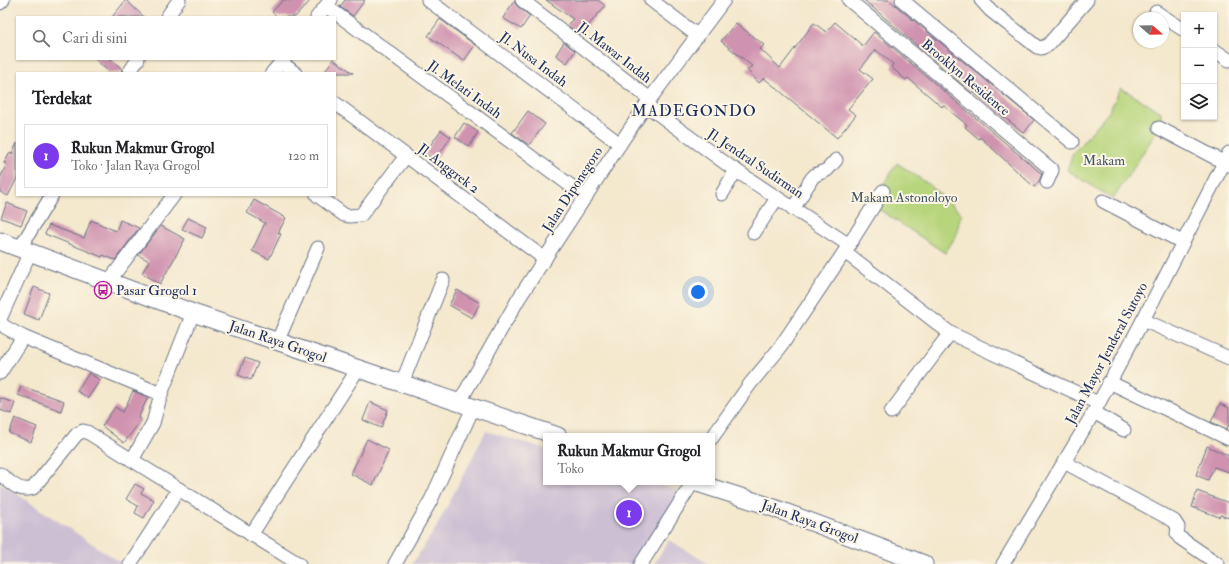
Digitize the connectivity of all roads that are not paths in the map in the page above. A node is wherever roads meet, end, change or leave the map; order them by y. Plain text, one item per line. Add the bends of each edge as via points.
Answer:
1 (3, 0) edge
2 (179, 0) edge
3 (428, 0) edge
4 (522, 0) edge
5 (651, 0) edge
6 (724, 0) edge
7 (849, 0) edge
8 (902, 0) edge
9 (981, 0) edge
10 (1087, 0) edge
11 (0, 2) edge
12 (328, 3) edge
13 (168, 16) edge
14 (319, 16) edge
15 (1169, 20) edge
16 (1181, 28) edge
17 (698, 36) junction
18 (1217, 52) edge
19 (137, 60) edge
20 (1229, 60) edge
21 (282, 61) edge
22 (130, 72) edge
23 (273, 72) edge
24 (294, 72) edge
25 (648, 102) junction
26 (336, 104) edge
27 (1159, 128) dead end
28 (1072, 142) dead end
29 (620, 144) junction
30 (406, 156) junction
31 (836, 160) dead end
32 (1227, 160) edge
33 (736, 170) junction
34 (1047, 182) dead end
35 (883, 191) dead end
36 (722, 194) dead end
37 (52, 196) edge
38 (173, 196) edge
39 (318, 196) edge
40 (586, 197) junction
41 (776, 198) junction
42 (1103, 201) dead end
43 (793, 209) junction
44 (754, 233) dead end
45 (0, 241) edge
46 (1182, 242) junction
47 (318, 248) dead end
48 (847, 248) junction
49 (25, 250) junction
50 (545, 259) junction
51 (443, 280) dead end
52 (109, 281) junction
53 (193, 312) junction
54 (1143, 320) junction
55 (0, 321) edge
56 (950, 333) junction
57 (23, 337) junction
58 (278, 340) junction
59 (1229, 358) edge
60 (358, 369) junction
61 (0, 373) edge
62 (1109, 382) junction
63 (402, 384) junction
64 (161, 394) junction
65 (466, 405) junction
66 (1096, 407) junction
67 (891, 412) dead end
68 (1124, 430) dead end
69 (549, 433) edge
70 (715, 434) edge
71 (1229, 439) edge
72 (132, 460) junction
73 (1064, 462) junction
74 (0, 474) edge
75 (692, 485) edge
76 (703, 485) edge
77 (179, 489) junction
78 (251, 535) junction
79 (920, 563) edge
80 (130, 564) edge
81 (298, 564) edge
82 (395, 564) edge
83 (641, 564) edge
84 (1004, 564) edge
85 (1218, 564) edge

1 - 11 street
2 - 13 street
3 - 29 street, Jl. Nusa Indah
4 - 25 street, Jl. Mawar Indah
5 - 17 street
6 - 17 street, Jalan Diponegoro
7 - 34 street, Brooklyn Residence via 1052,170
8 - 28 street
9 - 10 street via 990,10 1041,48 1048,45
12 - 14 street
12 - 40 street, Jl. Melati Indah
15 - 16 street
17 - 25 street, Jalan Diponegoro
18 - 20 street
19 - 22 street
21 - 23 street
21 - 24 street
25 - 29 street, Jalan Diponegoro
25 - 33 street, Jl. Jendral Sudirman
26 - 30 street, Jl. Anggrek 2
27 - 32 street
29 - 40 street, Jalan Diponegoro
30 - 39 street via 360,215 344,214
30 - 50 street, Jl. Anggrek 2
31 - 43 street via 827,170 812,178
32 - 46 street, Jalan Mayor Jenderal Sutoyo
33 - 36 street
33 - 41 street, Jl. Jendral Sudirman
35 - 48 street
37 - 49 street
38 - 52 street
40 - 50 street, Jalan Diponegoro
41 - 43 street, Jl. Jendral Sudirman
41 - 44 street
42 - 46 street
43 - 48 street, Jl. Jendral Sudirman
45 - 49 main road, Jalan Raya Grogol
46 - 54 street, Jalan Mayor Jenderal Sutoyo
47 - 58 street
48 - 56 street, Jl. Jendral Sudirman
48 - 70 street via 779,349 750,384
49 - 52 main road, Jalan Raya Grogol
49 - 55 street
50 - 65 street, Jalan Diponegoro via 504,321
51 - 63 street
52 - 53 main road, Jalan Raya Grogol
53 - 58 main road, Jalan Raya Grogol
53 - 64 street
54 - 59 street
54 - 62 street, Jalan Mayor Jenderal Sutoyo
55 - 57 street via 5,327
56 - 66 street, Jl. Jendral Sudirman
56 - 67 street
57 - 61 street
57 - 64 street
58 - 60 main road, Jalan Raya Grogol
60 - 63 main road, Jalan Raya Grogol
60 - 78 street
62 - 66 street, Jalan Mayor Jenderal Sutoyo
62 - 71 street
63 - 65 main road, Jalan Raya Grogol
64 - 72 street via 153,423
65 - 69 main road, Jalan Raya Grogol
65 - 82 street, Jalan Diponegoro via 431,500
66 - 68 street, Jl. Jendral Sudirman
66 - 73 street, Jalan Mayor Jenderal Sutoyo
72 - 74 street via 83,431 77,434 32,488 20,489
72 - 77 street
73 - 84 street, Jalan Mayor Jenderal Sutoyo
73 - 85 street via 1174,521 1180,538
75 - 83 street
76 - 79 main road, Jalan Raya Grogol via 763,504
77 - 78 street
77 - 80 street
78 - 81 street

